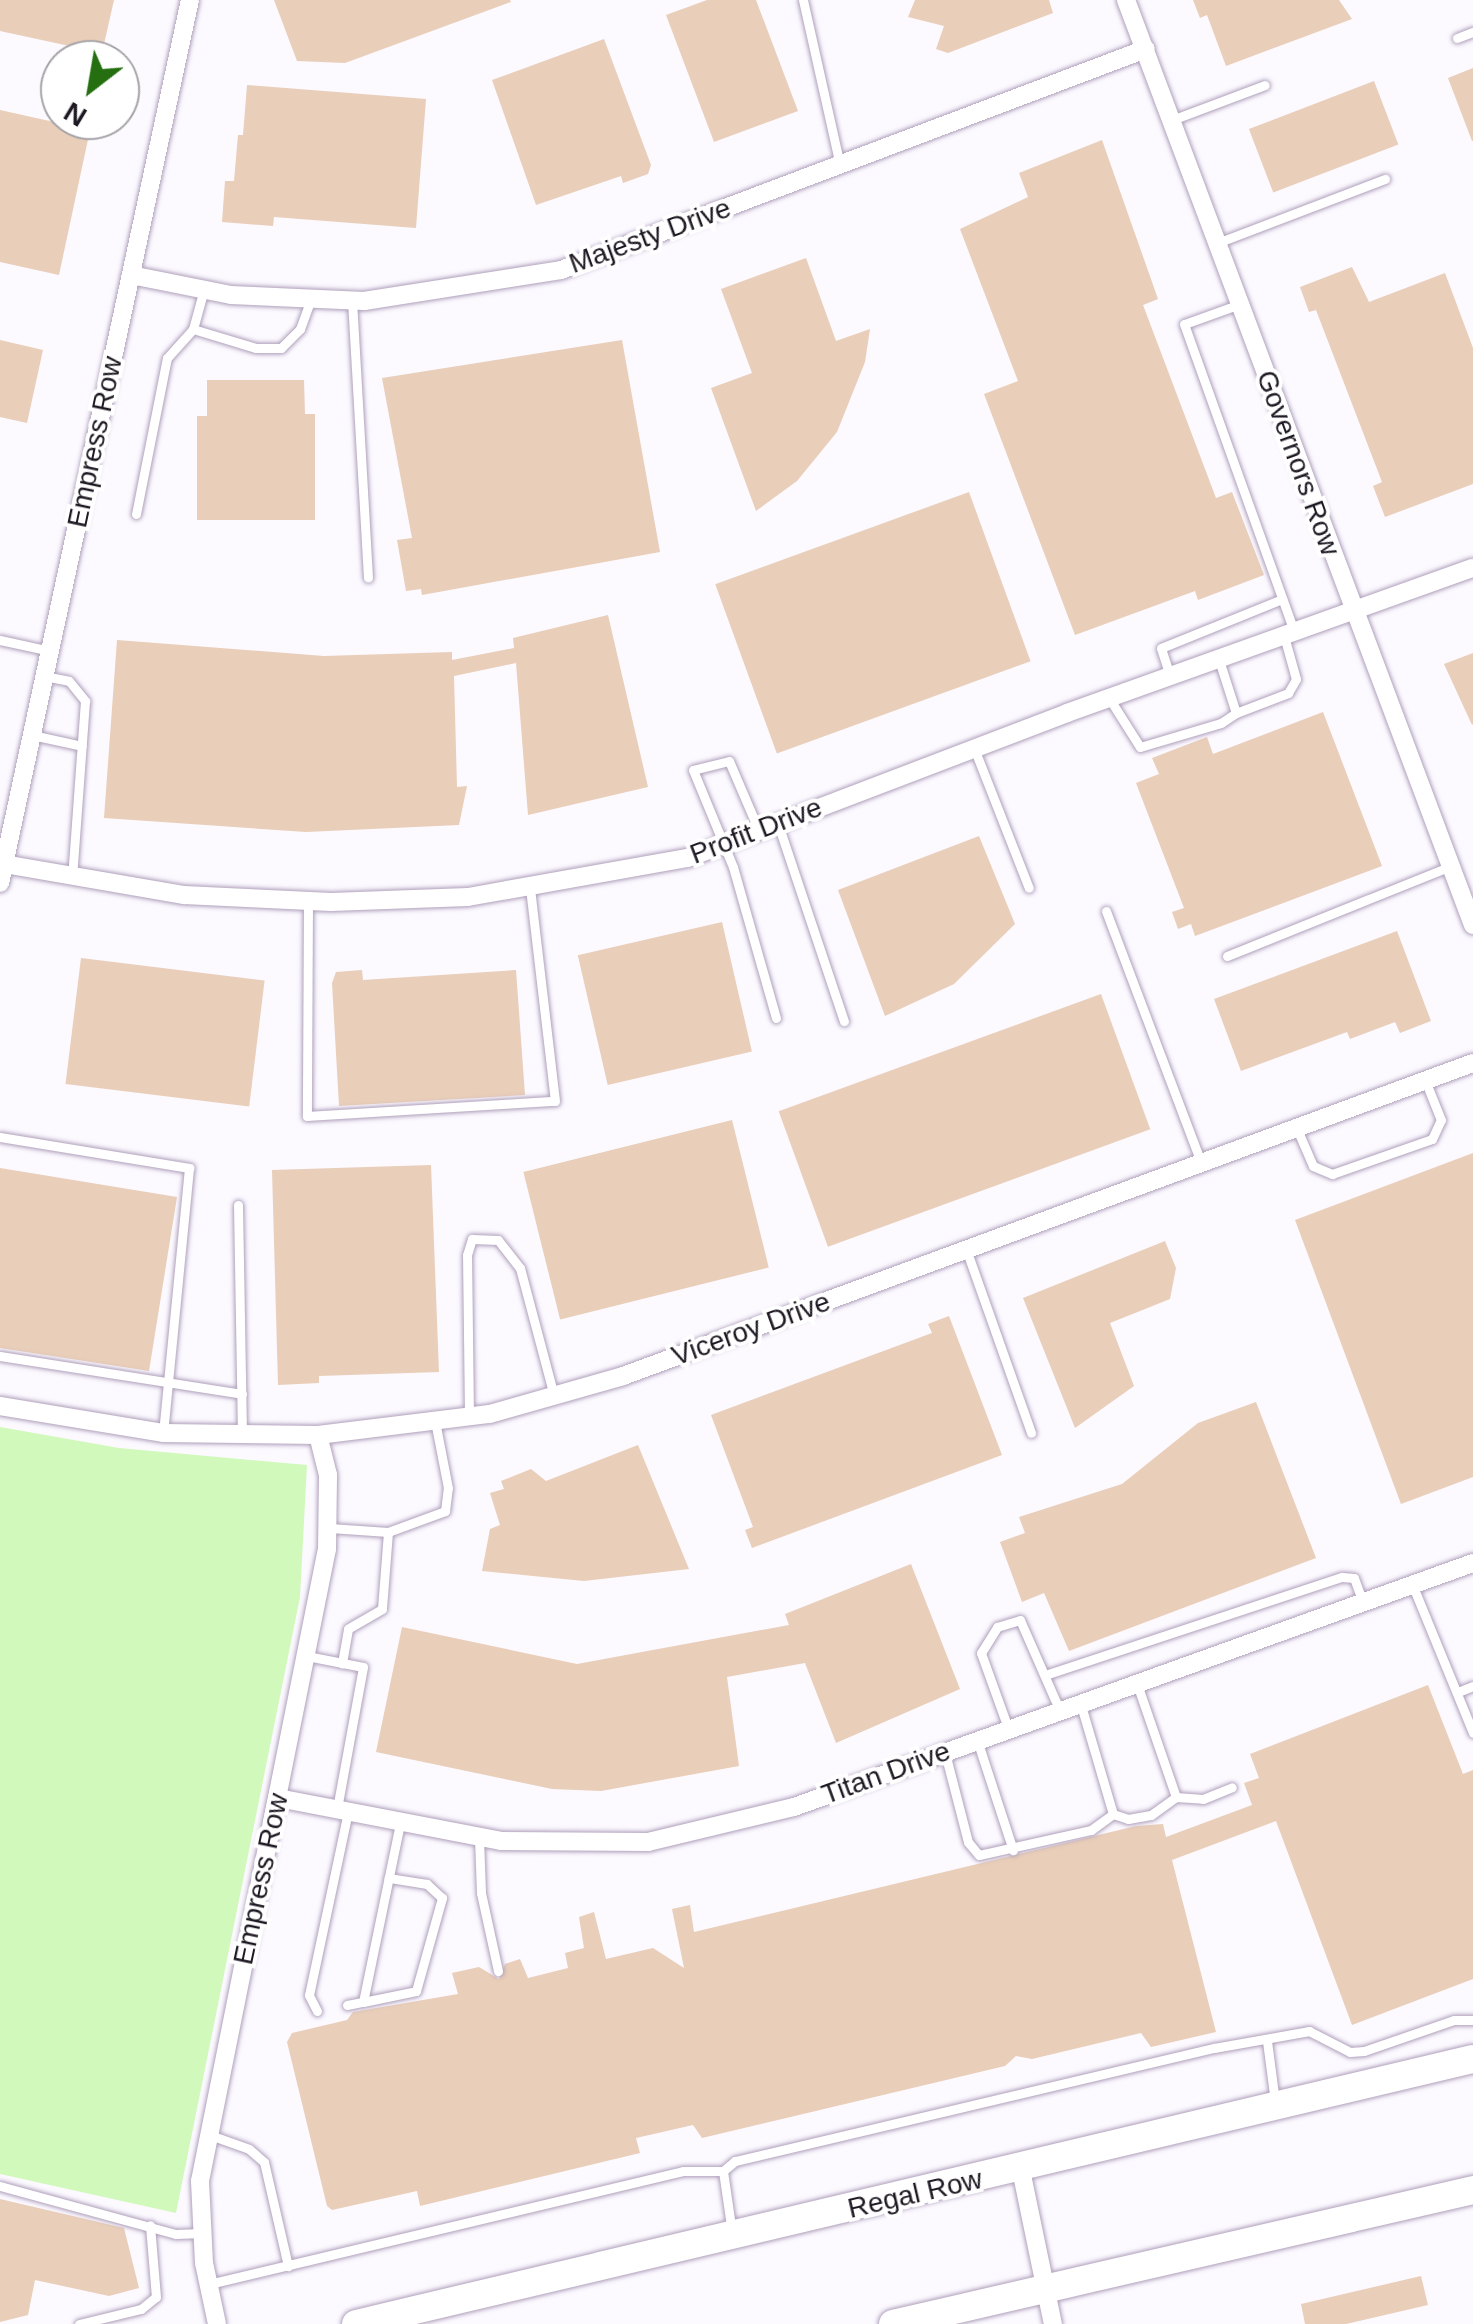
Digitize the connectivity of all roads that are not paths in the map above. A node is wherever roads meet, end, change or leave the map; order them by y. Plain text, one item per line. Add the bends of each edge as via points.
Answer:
1 (190, 0) edge
2 (802, 0) edge
3 (1126, 0) edge
4 (1473, 32) edge
5 (1457, 38) dead end
6 (1146, 49) junction
7 (1266, 85) dead end
8 (1172, 120) junction
9 (840, 165) junction
10 (1384, 179) dead end
11 (1218, 243) junction
12 (130, 274) junction
13 (204, 289) junction
14 (312, 298) junction
15 (352, 300) junction
16 (1240, 304) junction
17 (194, 329) junction
18 (136, 514) dead end
19 (1473, 568) edge
20 (368, 578) dead end
21 (1282, 599) junction
22 (1353, 611) junction
23 (1289, 634) junction
24 (0, 640) edge
25 (50, 651) junction
26 (1218, 658) junction
27 (44, 676) junction
28 (1170, 676) junction
29 (1109, 698) junction
30 (1236, 714) junction
31 (32, 735) junction
32 (82, 746) junction
33 (974, 748) junction
34 (778, 824) junction
35 (760, 831) junction
36 (718, 845) junction
37 (1450, 866) junction
38 (1, 870) edge
39 (72, 876) junction
40 (530, 887) junction
41 (1029, 888) dead end
42 (308, 902) junction
43 (1106, 911) dead end
44 (1473, 925) edge
45 (1228, 956) dead end
46 (776, 1018) dead end
47 (844, 1021) dead end
48 (1473, 1063) edge
49 (1425, 1080) junction
50 (1296, 1127) junction
51 (0, 1136) edge
52 (1201, 1162) junction
53 (238, 1205) dead end
54 (966, 1249) junction
55 (0, 1356) edge
56 (168, 1386) junction
57 (242, 1394) junction
58 (554, 1396) junction
59 (0, 1406) edge
60 (469, 1416) junction
61 (434, 1420) junction
62 (163, 1432) junction
63 (1031, 1433) dead end
64 (242, 1434) junction
65 (318, 1435) junction
66 (330, 1528) junction
67 (388, 1532) junction
68 (1473, 1563) edge
69 (1412, 1584) junction
70 (1362, 1600) junction
71 (307, 1656) junction
72 (342, 1663) junction
73 (1045, 1674) junction
74 (1136, 1681) junction
75 (1473, 1686) edge
76 (1458, 1692) junction
77 (1080, 1702) junction
78 (1058, 1710) junction
79 (1008, 1728) junction
80 (1473, 1733) edge
81 (977, 1740) junction
82 (945, 1752) junction
83 (1232, 1787) dead end
84 (1176, 1796) junction
85 (278, 1798) junction
86 (343, 1810) junction
87 (1112, 1814) junction
88 (400, 1824) junction
89 (479, 1838) junction
90 (1013, 1850) junction
91 (388, 1878) junction
92 (498, 1971) dead end
93 (363, 2002) junction
94 (348, 2005) dead end
95 (317, 2010) dead end
96 (1473, 2020) edge
97 (1267, 2041) junction
98 (1473, 2059) edge
99 (1276, 2108) junction
100 (208, 2134) junction
101 (1021, 2170) junction
102 (723, 2171) junction
103 (0, 2186) edge
104 (1473, 2190) edge
105 (150, 2225) junction
106 (202, 2233) junction
107 (732, 2236) junction
108 (288, 2266) junction
109 (208, 2284) junction
110 (1046, 2291) junction
111 (980, 2315) edge
112 (79, 2324) edge
113 (218, 2324) edge
114 (356, 2324) edge
115 (893, 2324) edge
116 (1052, 2324) edge

1 - 12 street, Empress Row
2 - 9 lane
3 - 6 street, Governors Row
4 - 5 lane
6 - 8 street, Governors Row
6 - 9 street, Majesty Drive
7 - 8 lane
8 - 11 street, Governors Row
9 - 15 street, Majesty Drive via 562,270
10 - 11 lane
11 - 16 street, Governors Row
12 - 13 street, Majesty Drive
12 - 25 street, Empress Row
13 - 14 street, Majesty Drive
13 - 17 lane
14 - 15 street, Majesty Drive
14 - 17 lane via 300,330 281,348 256,348
15 - 20 lane
16 - 21 lane via 1184,324
16 - 22 street, Governors Row
17 - 18 lane via 167,358
19 - 22 street, Profit Drive
21 - 23 lane
21 - 28 lane via 1160,648
22 - 23 street, Profit Drive
22 - 37 street, Governors Row
23 - 26 street, Profit Drive
23 - 30 lane via 1296,679 1288,693
24 - 25 lane
25 - 27 street, Empress Row
26 - 28 street, Profit Drive
26 - 30 lane
27 - 31 street, Empress Row
27 - 32 lane via 78,687 85,701
28 - 29 street, Profit Drive
29 - 30 lane via 1140,747
29 - 33 street, Profit Drive
31 - 32 lane
31 - 38 street, Empress Row
32 - 39 lane
33 - 34 street, Profit Drive
33 - 41 lane
34 - 35 street, Profit Drive
34 - 47 lane
35 - 36 street, Profit Drive
35 - 36 lane via 729,760 692,770
36 - 40 street, Profit Drive via 688,858
36 - 46 lane via 733,867
37 - 44 street, Governors Row
37 - 45 lane
38 - 39 street, Profit Drive
39 - 42 street, Profit Drive via 184,895
40 - 42 street, Profit Drive via 468,897
40 - 42 lane via 556,1100 307,1116
43 - 52 lane
48 - 49 street, Viceroy Drive
49 - 50 street, Viceroy Drive
49 - 50 lane via 1441,1120 1432,1140 1332,1174 1313,1166
50 - 52 street, Viceroy Drive
51 - 56 lane via 189,1168
52 - 54 street, Viceroy Drive
53 - 57 lane
54 - 58 street, Viceroy Drive
54 - 63 lane
55 - 56 lane
56 - 57 lane
56 - 62 lane
57 - 64 lane
58 - 60 street, Viceroy Drive
58 - 60 lane via 520,1268 498,1240 472,1240 466,1255
59 - 62 street, Viceroy Drive
60 - 61 street, Viceroy Drive
61 - 65 street, Viceroy Drive
61 - 67 lane via 448,1488 445,1511
62 - 64 street, Viceroy Drive
64 - 65 street, Viceroy Drive
65 - 66 street, Empress Row
66 - 67 lane
66 - 71 street, Empress Row
67 - 72 lane via 382,1608 348,1629
68 - 69 street, Titan Drive
69 - 70 street, Titan Drive
69 - 76 lane
70 - 73 lane via 1354,1578 1342,1577
70 - 74 street, Titan Drive
71 - 72 lane
71 - 85 street, Empress Row
72 - 86 lane via 363,1667
73 - 78 lane
73 - 79 lane via 1020,1620 997,1627 982,1643
74 - 77 street, Titan Drive
74 - 84 lane
75 - 76 lane
76 - 80 lane
77 - 78 street, Titan Drive
77 - 87 lane
78 - 79 street, Titan Drive
79 - 81 street, Titan Drive
81 - 82 street, Titan Drive
81 - 90 lane
82 - 89 street, Titan Drive via 794,1807 648,1842 570,1846
82 - 90 lane via 973,1851
83 - 84 lane via 1204,1799
84 - 87 lane via 1150,1815
85 - 86 street, Titan Drive
85 - 100 street, Empress Row
86 - 88 street, Titan Drive
86 - 95 lane via 309,1995
87 - 90 lane via 1092,1830
88 - 89 street, Titan Drive
88 - 91 lane
89 - 92 lane via 480,1893
91 - 93 lane
91 - 93 lane via 427,1884 442,1898 416,1991
93 - 94 lane
96 - 97 lane via 1454,2020 1364,2051 1350,2052 1309,2031
97 - 99 lane
97 - 102 lane via 734,2161
98 - 99 main road, Regal Row
99 - 101 main road, Regal Row
100 - 106 street, Empress Row via 200,2181
100 - 108 lane via 264,2162
101 - 107 main road, Regal Row
101 - 110 street
102 - 107 lane
102 - 108 lane via 683,2171
103 - 105 lane
104 - 110 main road
105 - 106 lane
105 - 112 lane via 156,2297 141,2308
106 - 109 street, Empress Row
107 - 114 main road, Regal Row
108 - 109 lane
109 - 113 street, Empress Row
110 - 111 main road
110 - 116 street
111 - 115 main road

